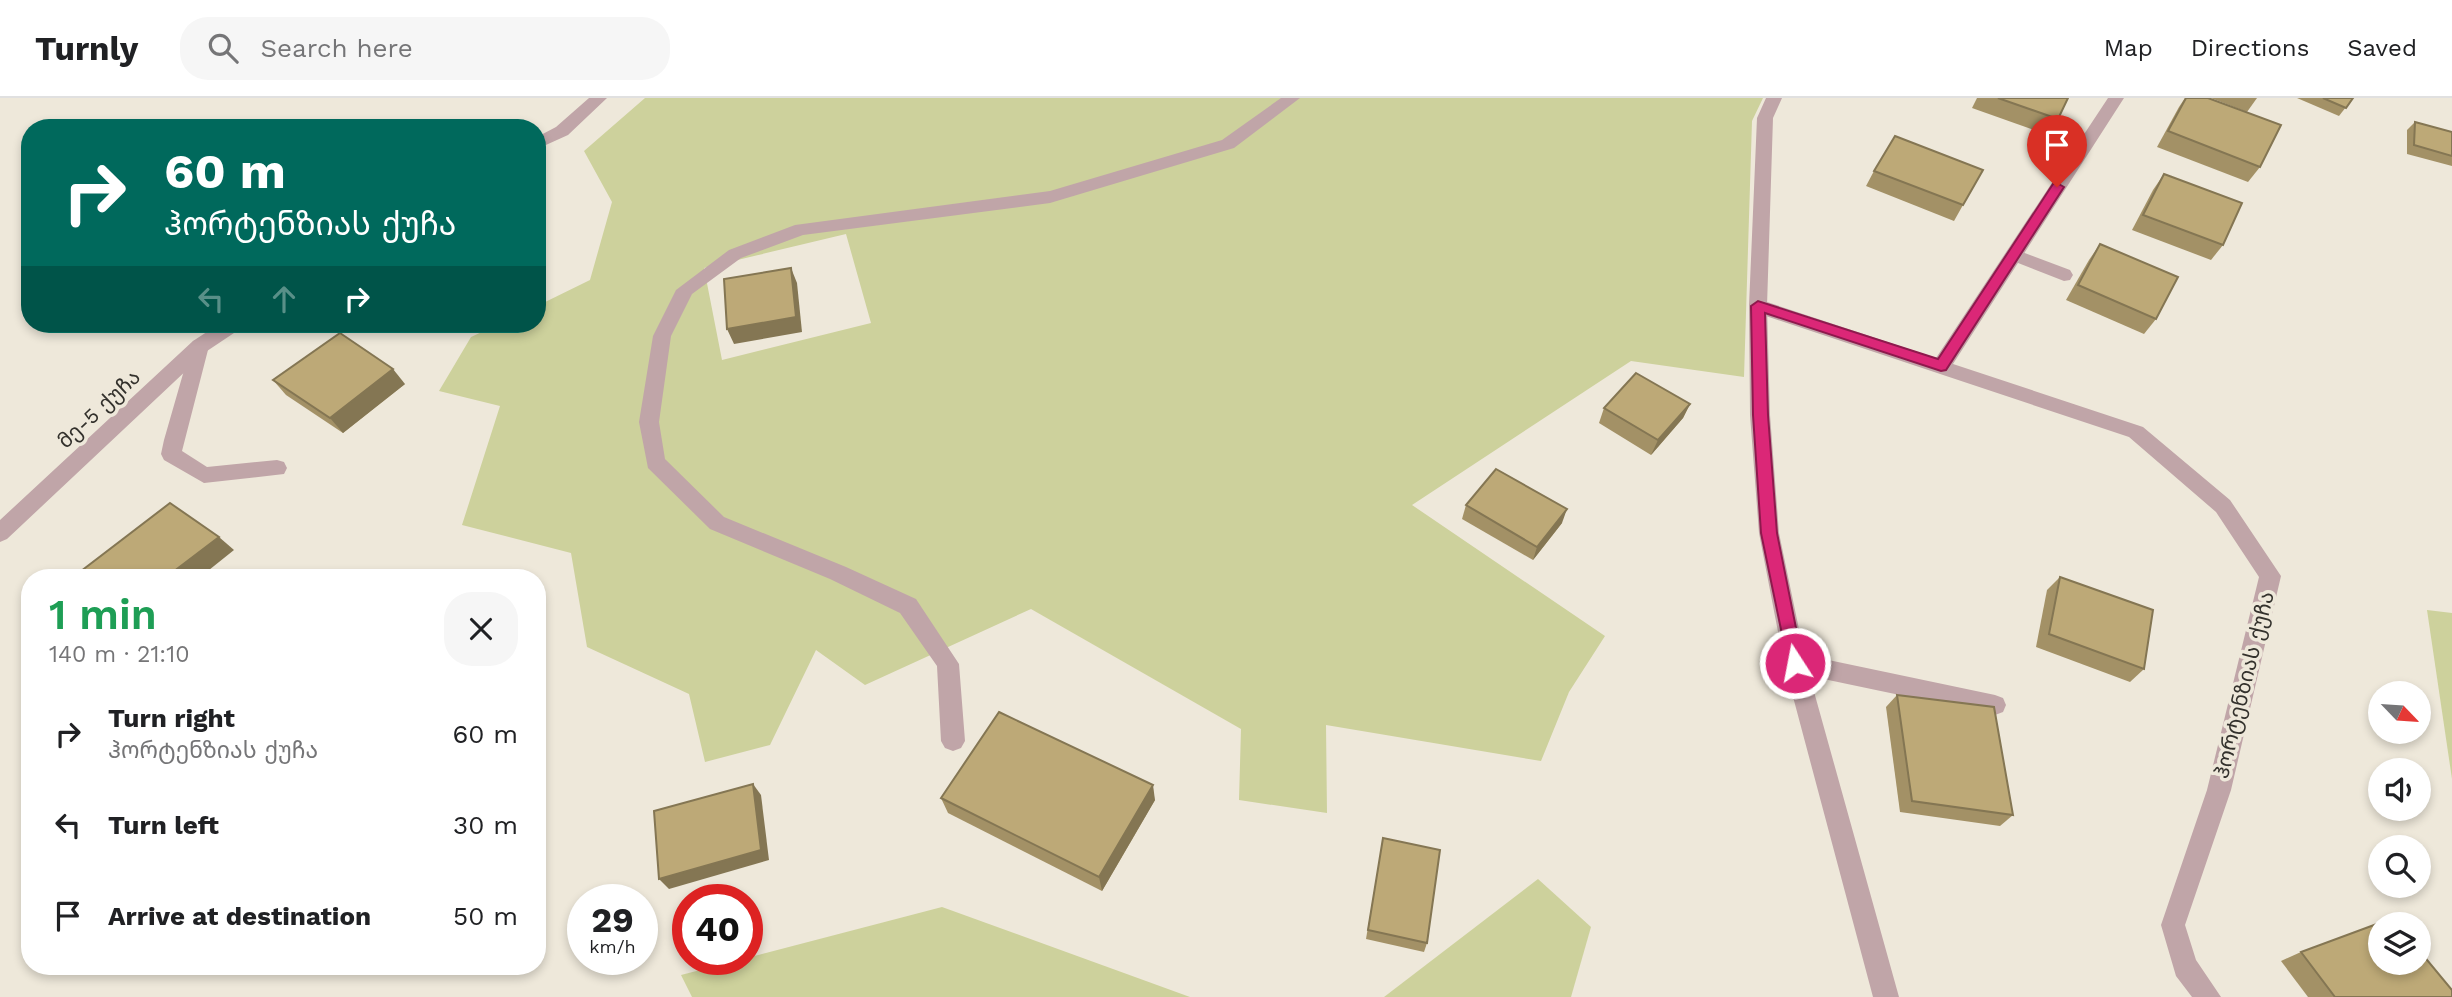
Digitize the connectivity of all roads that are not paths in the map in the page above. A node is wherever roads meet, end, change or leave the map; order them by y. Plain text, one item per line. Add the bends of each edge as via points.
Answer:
1 (599, 98) edge
2 (1292, 98) edge
3 (1774, 98) edge
4 (2116, 98) edge
5 (546, 139) edge
6 (2014, 255) junction
7 (2064, 275) dead end
8 (1758, 306) junction
9 (220, 333) edge
10 (200, 346) junction
11 (1941, 366) junction
12 (277, 468) dead end
13 (0, 533) edge
14 (1795, 663) junction
15 (1995, 705) edge
16 (953, 741) dead end
17 (1886, 997) edge
18 (2208, 997) edge

1 - 5 street
2 - 16 street via 1228,144 1050,197 801,229 734,254 685,290 662,336 649,422 654,462 717,523 908,606 948,664
3 - 8 street via 1765,118
4 - 6 street
6 - 7 street
6 - 11 street
8 - 11 street, ჰორტენზიას ქუჩა
8 - 14 street via 1769,533
9 - 10 street, მე-5 ქუჩა
10 - 12 street via 171,454 204,475
10 - 13 street, მე-5 ქუჩა
11 - 18 street, ჰორტენზიას ქუჩა via 2136,432 2223,506 2270,576 2218,790 2173,925 2185,967
14 - 15 street
14 - 17 street

